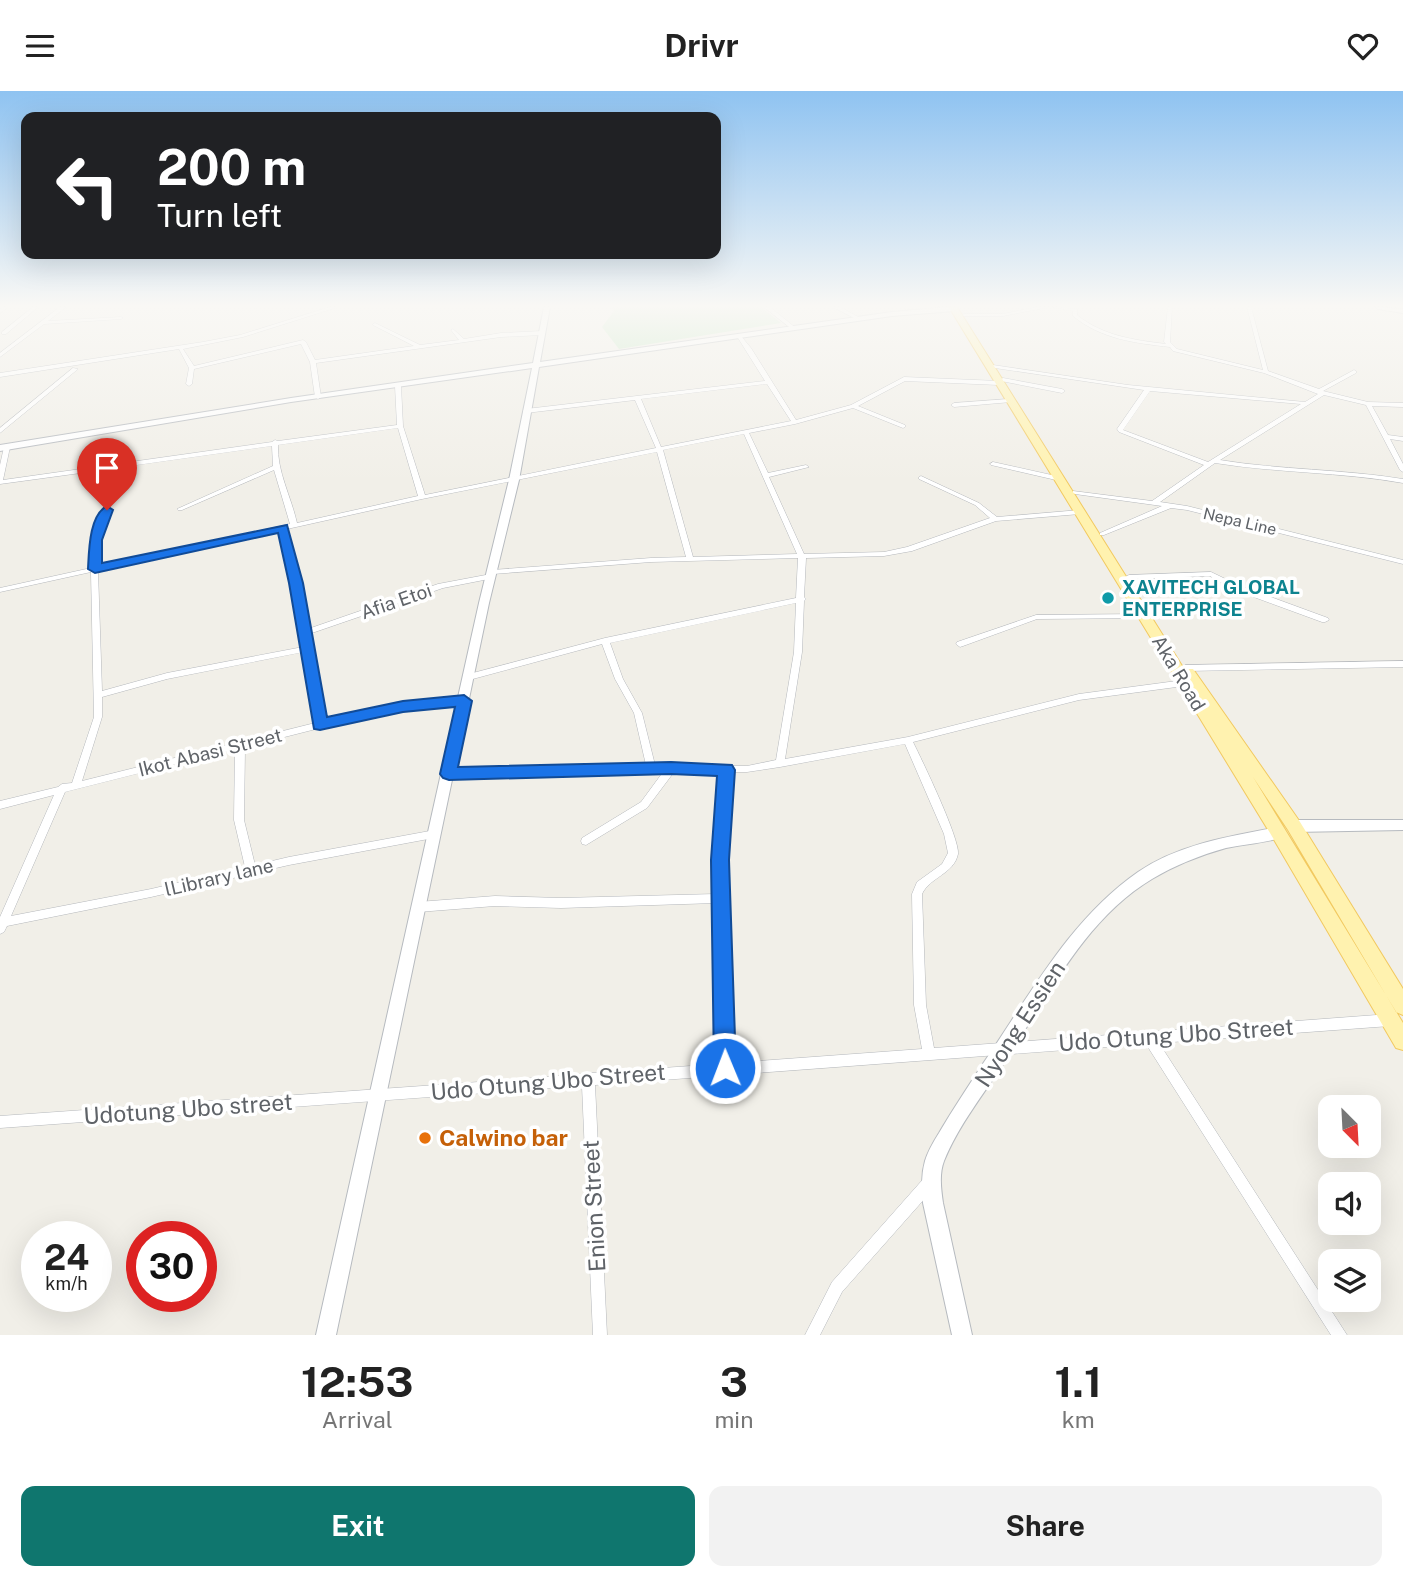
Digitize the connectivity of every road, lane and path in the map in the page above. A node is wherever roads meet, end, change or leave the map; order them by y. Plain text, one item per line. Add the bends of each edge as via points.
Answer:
1 (64, 365) edge
2 (190, 365) edge
3 (205, 365) edge
4 (313, 365) edge
5 (550, 365) edge
6 (759, 365) edge
7 (991, 365) edge
8 (1236, 365) edge
9 (1264, 365) edge
10 (995, 366) joint
11 (536, 367) junction
12 (192, 368) junction
13 (75, 369) dead end
14 (1266, 372) junction
15 (1353, 372) dead end
16 (0, 375) edge
17 (1001, 381) junction
18 (770, 382) junction
19 (188, 384) dead end
20 (398, 386) junction
21 (1147, 389) junction
22 (1062, 391) dead end
23 (1320, 393) junction
24 (318, 397) junction
25 (637, 397) junction
26 (1009, 401) junction
27 (1303, 403) junction
28 (1368, 404) junction
29 (954, 405) dead end
30 (1403, 405) edge
31 (853, 406) junction
32 (526, 411) junction
33 (794, 422) junction
34 (400, 426) junction
35 (903, 426) dead end
36 (0, 431) edge
37 (746, 432) junction
38 (1385, 437) junction
39 (1403, 439) edge
40 (275, 442) junction
41 (4, 447) edge
42 (659, 449) junction
43 (1212, 463) junction
44 (993, 464) dead end
45 (113, 467) junction
46 (276, 467) junction
47 (806, 467) dead end
48 (1403, 470) edge
49 (765, 475) junction
50 (921, 478) dead end
51 (1056, 478) junction
52 (0, 480) edge
53 (514, 480) junction
54 (1403, 481) edge
55 (1074, 492) junction
56 (422, 497) junction
57 (1154, 503) junction
58 (1171, 505) junction
59 (180, 509) dead end
60 (1080, 512) junction
61 (995, 519) junction
62 (294, 526) junction
63 (283, 528) junction
64 (1102, 534) junction
65 (802, 557) junction
66 (690, 559) junction
67 (1403, 562) edge
68 (95, 569) junction
69 (491, 574) junction
70 (1129, 577) junction
71 (0, 590) edge
72 (802, 599) junction
73 (1145, 616) junction
74 (1325, 621) dead end
75 (303, 633) junction
76 (605, 641) junction
77 (960, 644) dead end
78 (306, 649) junction
79 (1403, 664) edge
80 (1185, 668) junction
81 (469, 677) junction
82 (1184, 684) junction
83 (97, 695) junction
84 (464, 701) junction
85 (320, 725) junction
86 (908, 740) junction
87 (240, 744) junction
88 (780, 764) junction
89 (651, 768) junction
90 (671, 768) junction
91 (726, 770) junction
92 (449, 774) junction
93 (76, 785) junction
94 (62, 788) junction
95 (0, 804) edge
96 (1403, 825) edge
97 (1286, 829) junction
98 (435, 834) junction
99 (586, 841) dead end
100 (251, 870) junction
101 (722, 898) junction
102 (418, 907) junction
103 (1, 926) edge
104 (1403, 1006) edge
105 (1390, 1020) junction
106 (1149, 1037) junction
107 (1403, 1041) edge
108 (1005, 1047) junction
109 (929, 1053) junction
110 (725, 1068) junction
111 (588, 1078) junction
112 (376, 1097) junction
113 (0, 1122) edge
114 (931, 1181) junction
115 (326, 1335) edge
116 (600, 1335) edge
117 (812, 1335) edge
118 (962, 1335) edge
119 (1340, 1335) edge

1 - 16 street
2 - 12 street
3 - 12 street
4 - 24 street
5 - 11 street
6 - 18 street
7 - 17 main road, Aka Road
8 - 14 street
9 - 14 street
10 - 17 main road, Aka Road
10 - 21 street
11 - 20 street
11 - 32 street
12 - 19 street
13 - 36 street
14 - 23 street
15 - 23 street
17 - 22 street
17 - 26 main road, Aka Road
17 - 31 street via 904,379
17 - 55 main road, Aka Road
18 - 25 street
18 - 33 street
20 - 24 street
20 - 34 street
21 - 27 street
21 - 43 street via 1121,431
23 - 27 street
23 - 28 street
24 - 41 street
25 - 32 street
25 - 42 street
26 - 29 street
26 - 51 main road, Aka Road
27 - 43 street
28 - 30 street
28 - 38 street
31 - 33 street
31 - 35 street
32 - 53 street
33 - 37 street
34 - 40 street
34 - 56 street
37 - 42 street
37 - 49 street
38 - 39 street
38 - 48 street
40 - 45 street
40 - 46 street
41 - 52 street
42 - 53 street
42 - 66 street
43 - 54 street via 1358,473
43 - 57 street
44 - 51 street
45 - 52 street
45 - 68 street via 107,510 96,540
46 - 59 street
46 - 62 street
47 - 49 street
49 - 65 street
50 - 61 street via 981,506
51 - 60 main road, Aka Road
53 - 56 street
53 - 69 street
55 - 57 street, Nepa Line
55 - 64 main road, Aka Road
56 - 62 street
57 - 58 street, Nepa Line
58 - 64 street
58 - 67 street, Nepa Line
60 - 61 street, Afia Etoi
60 - 73 main road, Aka Road
61 - 65 street, Afia Etoi via 899,552
62 - 63 street
63 - 68 street
63 - 75 street
64 - 70 main road, Aka Road
65 - 66 street, Afia Etoi
65 - 72 street
66 - 69 street, Afia Etoi
68 - 71 street
68 - 83 street
69 - 75 street, Afia Etoi
69 - 81 street
70 - 74 street via 1211,574
70 - 80 main road, Aka Road
72 - 76 street
72 - 88 street
73 - 77 street via 1036,617
73 - 82 main road, Aka Road
75 - 78 street
76 - 81 street
76 - 89 street via 638,713
78 - 83 street via 167,675
78 - 85 street
79 - 80 street
80 - 97 main road, Aka Road
81 - 84 street
82 - 86 street via 1079,697
82 - 97 main road, Aka Road
83 - 93 street via 96,726
84 - 85 street, Ikot Abasi Street via 403,707
84 - 92 street
85 - 87 street, Ikot Abasi Street
86 - 88 street
86 - 109 street via 953,853 946,867 921,885 917,894 920,1005
87 - 93 street, Ikot Abasi Street
87 - 100 street via 239,820
88 - 91 street
89 - 90 street
89 - 92 street
90 - 91 street
90 - 99 street via 644,805
91 - 101 street
92 - 98 street
93 - 94 street, Ikot Abasi Street
94 - 95 street, Ikot Abasi Street
94 - 103 street
96 - 97 street
97 - 104 main road, Aka Road
97 - 105 main road, Aka Road
97 - 108 street, Nyong Essien via 1190,852 1125,887 1091,920
98 - 100 street, lLibrary lane
98 - 102 street
100 - 103 street, lLibrary lane
101 - 102 street via 495,901
101 - 110 street
102 - 112 street
105 - 106 street, Udo Otung Ubo Street
105 - 107 main road, Aka Road
106 - 108 street, Udo Otung Ubo Street
106 - 119 street
108 - 109 street, Udo Otung Ubo Street
108 - 114 street, Nyong Essien via 939,1152
109 - 110 street, Udo Otung Ubo Street
110 - 111 street, Udo Otung Ubo Street
111 - 112 street, Udo Otung Ubo Street
111 - 116 street, Enion Street
112 - 113 street, Udotung Ubo street
112 - 115 street
114 - 117 street via 837,1287
114 - 118 street, Nyong Essien

